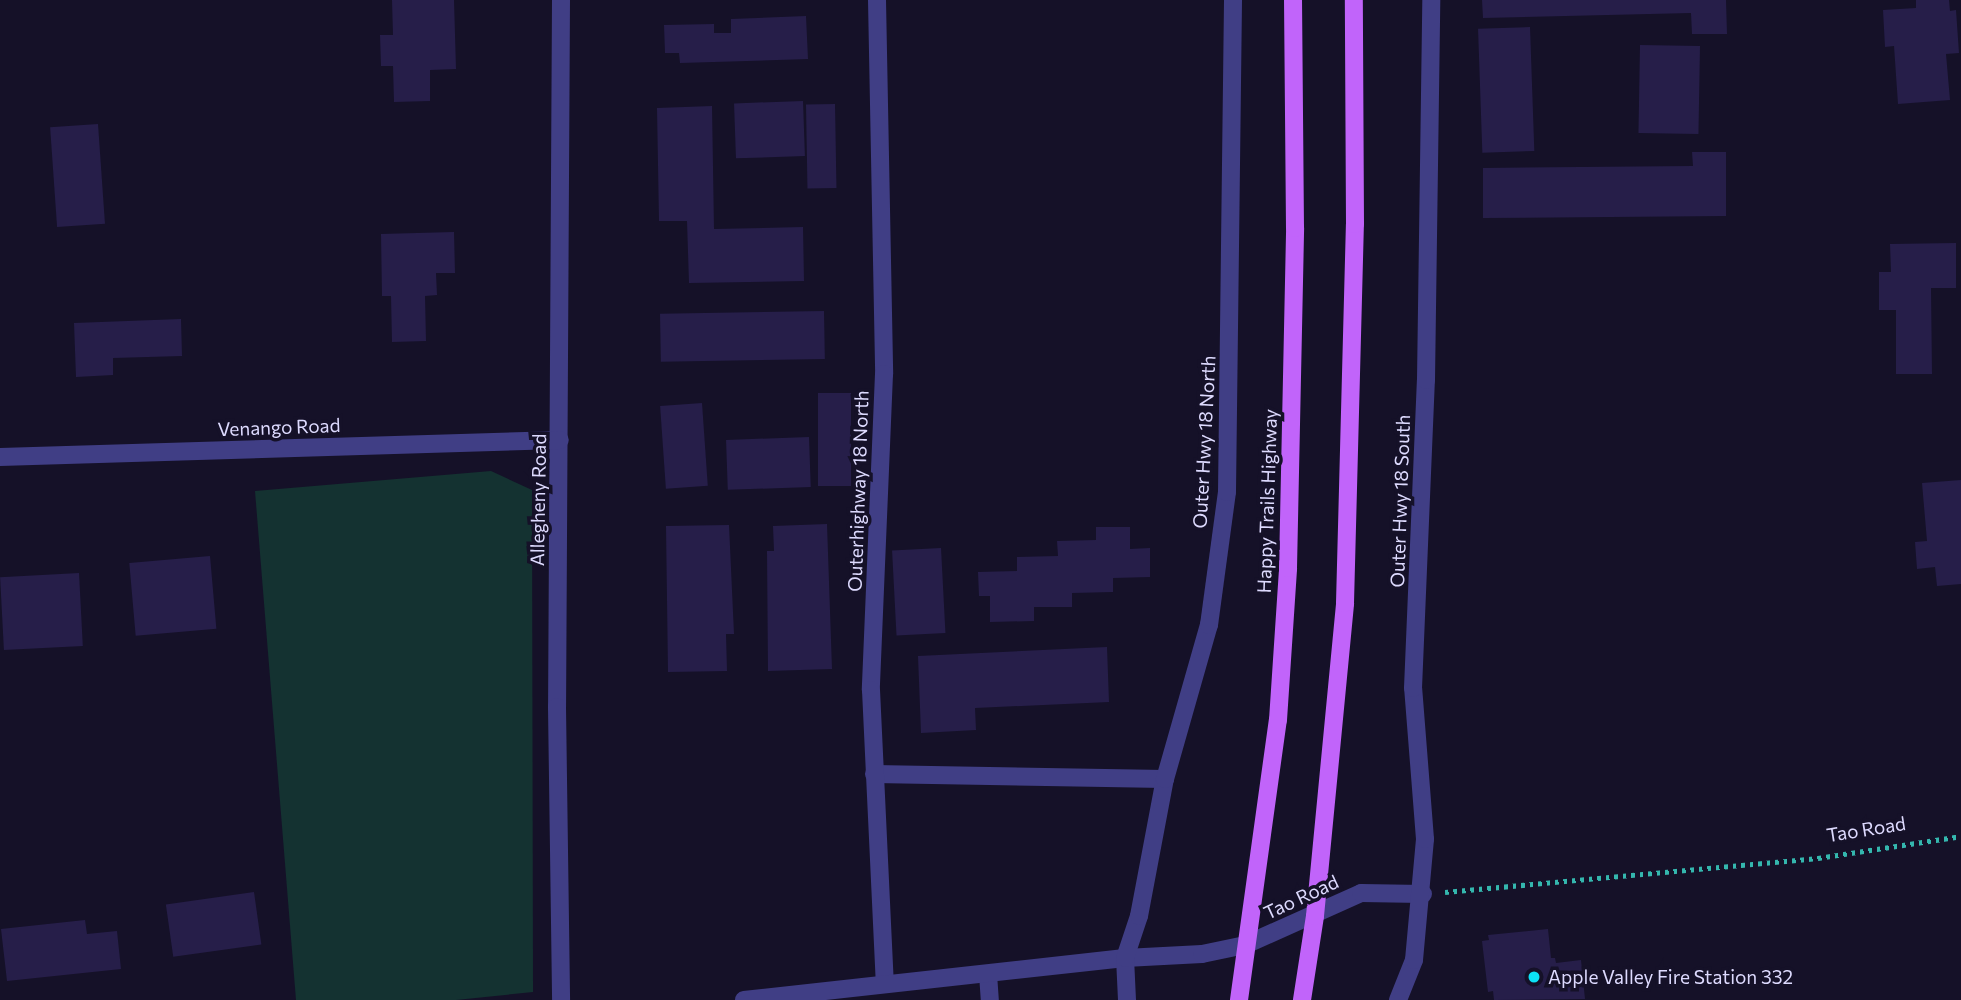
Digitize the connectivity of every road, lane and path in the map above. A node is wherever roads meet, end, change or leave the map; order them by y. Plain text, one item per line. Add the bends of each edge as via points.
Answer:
1 (561, 0) edge
2 (877, 0) edge
3 (1233, 0) edge
4 (1293, 0) edge
5 (1354, 0) edge
6 (1431, 0) edge
7 (560, 439) junction
8 (0, 457) edge
9 (874, 774) junction
10 (1165, 779) junction
11 (1961, 836) edge
12 (1423, 894) junction
13 (1315, 916) junction
14 (1245, 945) junction
15 (1125, 958) junction
16 (988, 974) junction
17 (884, 984) junction
18 (846, 994) edge
19 (561, 1000) edge
20 (744, 1000) edge
21 (990, 1000) edge
22 (1127, 1000) edge
23 (1239, 1000) edge
24 (1301, 1000) edge
25 (1398, 1000) edge

1 - 7 street, Allegheny Road
2 - 9 street, Outerhighway 18 North via 884,374 871,690
3 - 10 street, Outer Hwy 18 North via 1227,492 1209,625
4 - 14 main road, Happy Trails Highway via 1288,568 1278,720
5 - 13 main road via 1355,225 1345,603
6 - 12 street, Outer Hwy 18 South via 1426,380 1413,688 1425,839
7 - 8 street, Venango Road
7 - 19 street, Allegheny Road
9 - 10 street
9 - 17 street, Outerhighway 18 North
10 - 15 street, Outer Hwy 18 North via 1139,916
11 - 12 path, Tao Road via 1818,858
12 - 13 street, Tao Road via 1361,893
12 - 25 street, Outer Hwy 18 South via 1414,960
13 - 14 street, Tao Road
13 - 24 main road
14 - 15 street, Tao Road via 1202,954
14 - 23 main road, Happy Trails Highway
15 - 16 street, Tao Road
15 - 22 street, Outer Hwy 18 North
16 - 17 street, Tao Road
16 - 21 street
17 - 18 street, Tao Road
18 - 20 street, Tao Road

